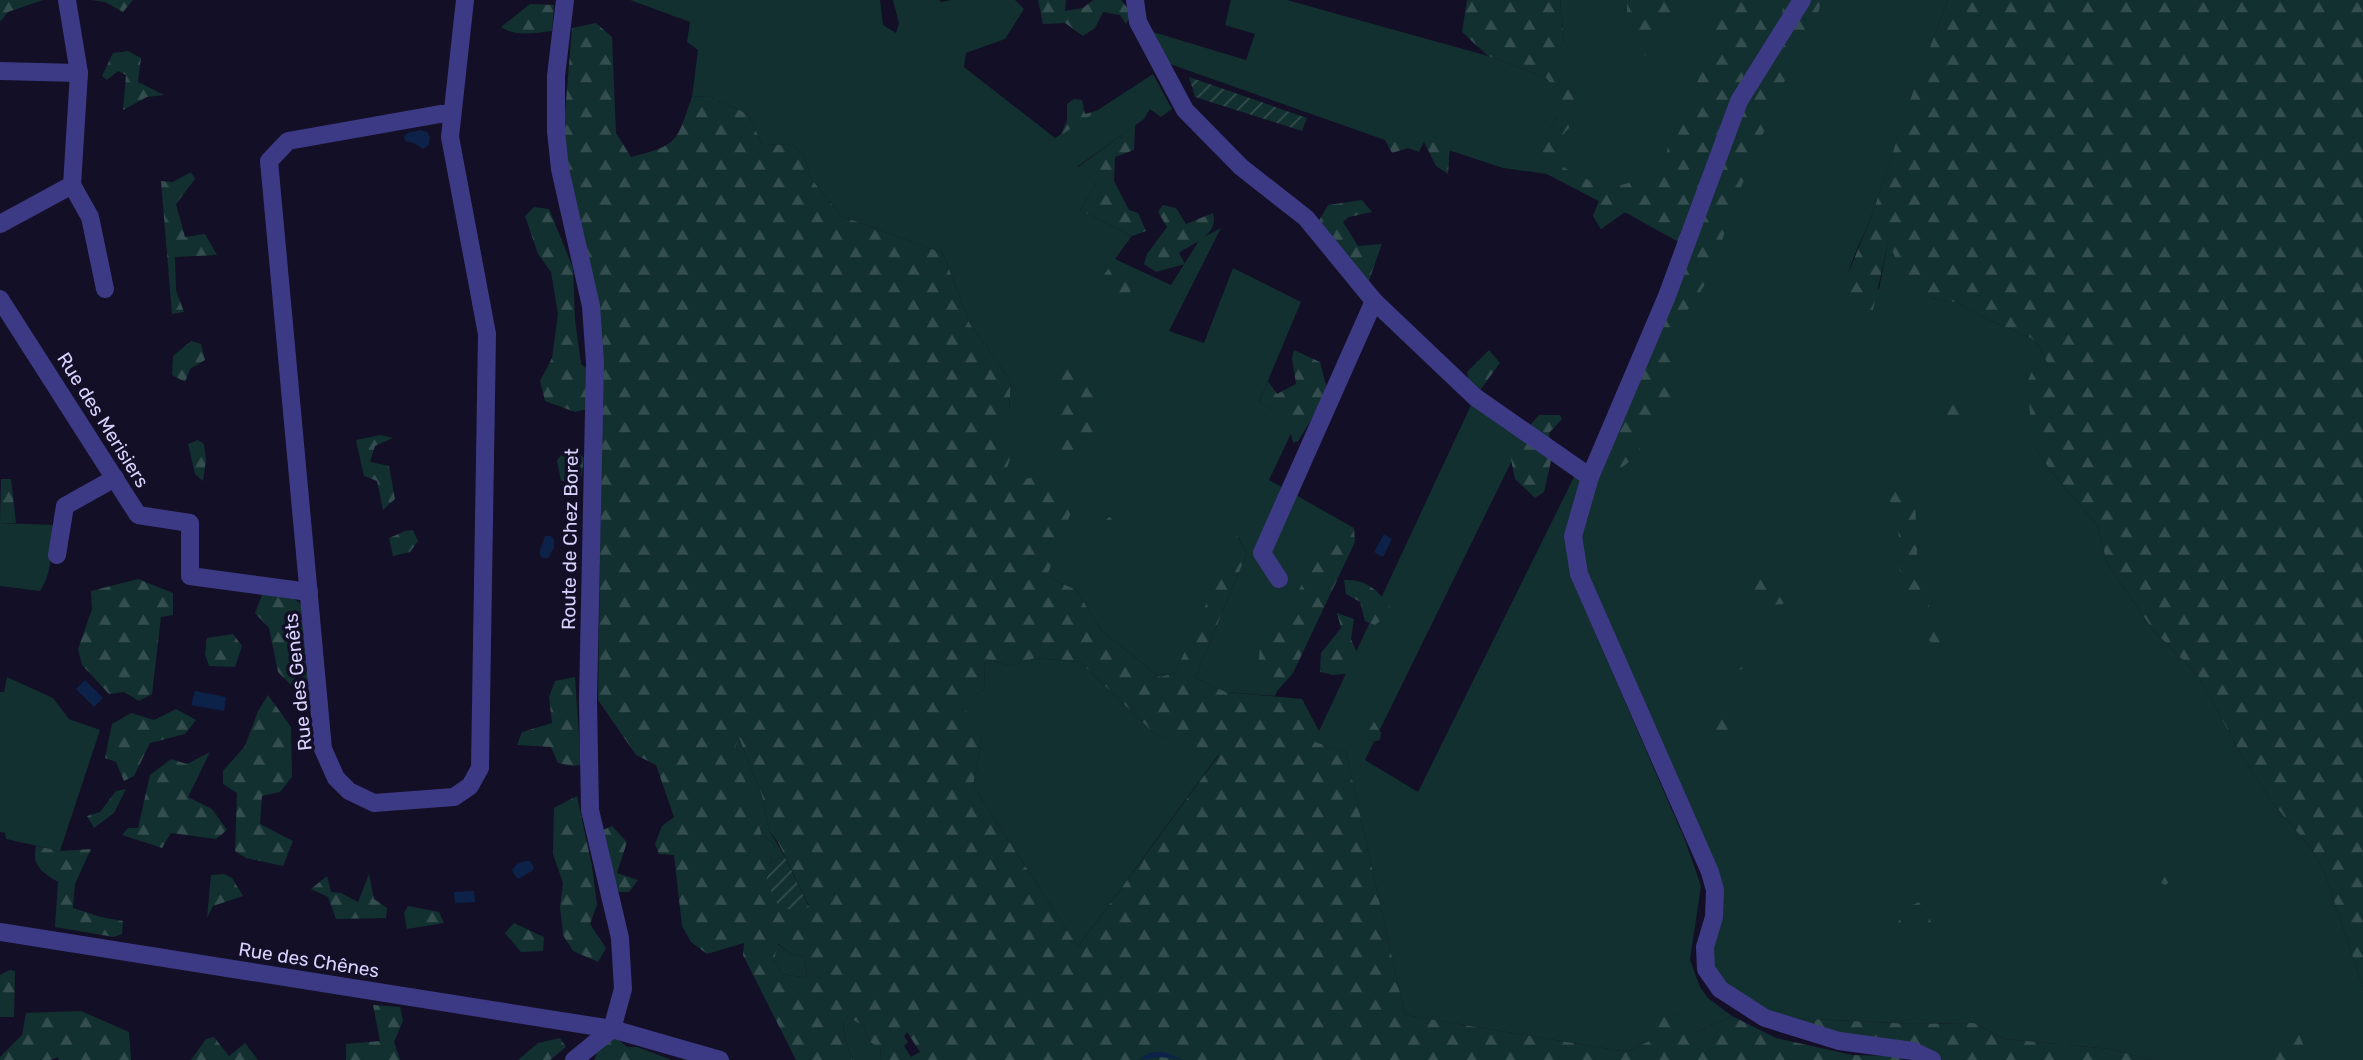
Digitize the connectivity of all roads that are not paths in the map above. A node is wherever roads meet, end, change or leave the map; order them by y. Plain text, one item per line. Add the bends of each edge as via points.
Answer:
1 (67, 0) edge
2 (465, 0) edge
3 (565, 0) edge
4 (1135, 0) edge
5 (1802, 0) edge
6 (0, 71) edge
7 (79, 73) junction
8 (451, 114) junction
9 (72, 186) junction
10 (0, 223) edge
11 (105, 289) dead end
12 (0, 299) edge
13 (1374, 301) junction
14 (1590, 477) junction
15 (115, 478) junction
16 (57, 555) dead end
17 (1279, 579) dead end
18 (309, 592) junction
19 (0, 932) edge
20 (612, 1029) junction
21 (574, 1060) edge
22 (720, 1060) edge
23 (1932, 1060) edge

1 - 7 street
2 - 8 street, Rue des Genêts
3 - 20 street, Route de Chez Boret via 556,76 556,131 560,169 591,306 595,363 590,810 620,938 623,989
4 - 13 street via 1138,22 1185,110 1241,167 1306,218
5 - 14 street via 1739,101 1667,296
6 - 7 street
7 - 9 street
8 - 18 street, Rue des Genêts via 288,141 269,161
8 - 18 street, Rue des Genêts via 450,137 486,334 480,768 470,786 454,797 374,803 349,791 336,778 323,749
9 - 10 street
9 - 11 street via 90,217
12 - 15 street, Rue des Merisiers
13 - 14 street via 1475,397
13 - 17 street via 1262,553
14 - 23 street via 1573,536 1579,574 1710,872 1714,918 1705,947 1706,969 1720,989 1765,1018 1839,1041 1913,1051
15 - 16 street via 65,506
15 - 18 street, Rue des Merisiers via 138,515 190,523 190,576
19 - 20 street, Rue des Chênes
20 - 21 street
20 - 22 street, Rue des Chênes

